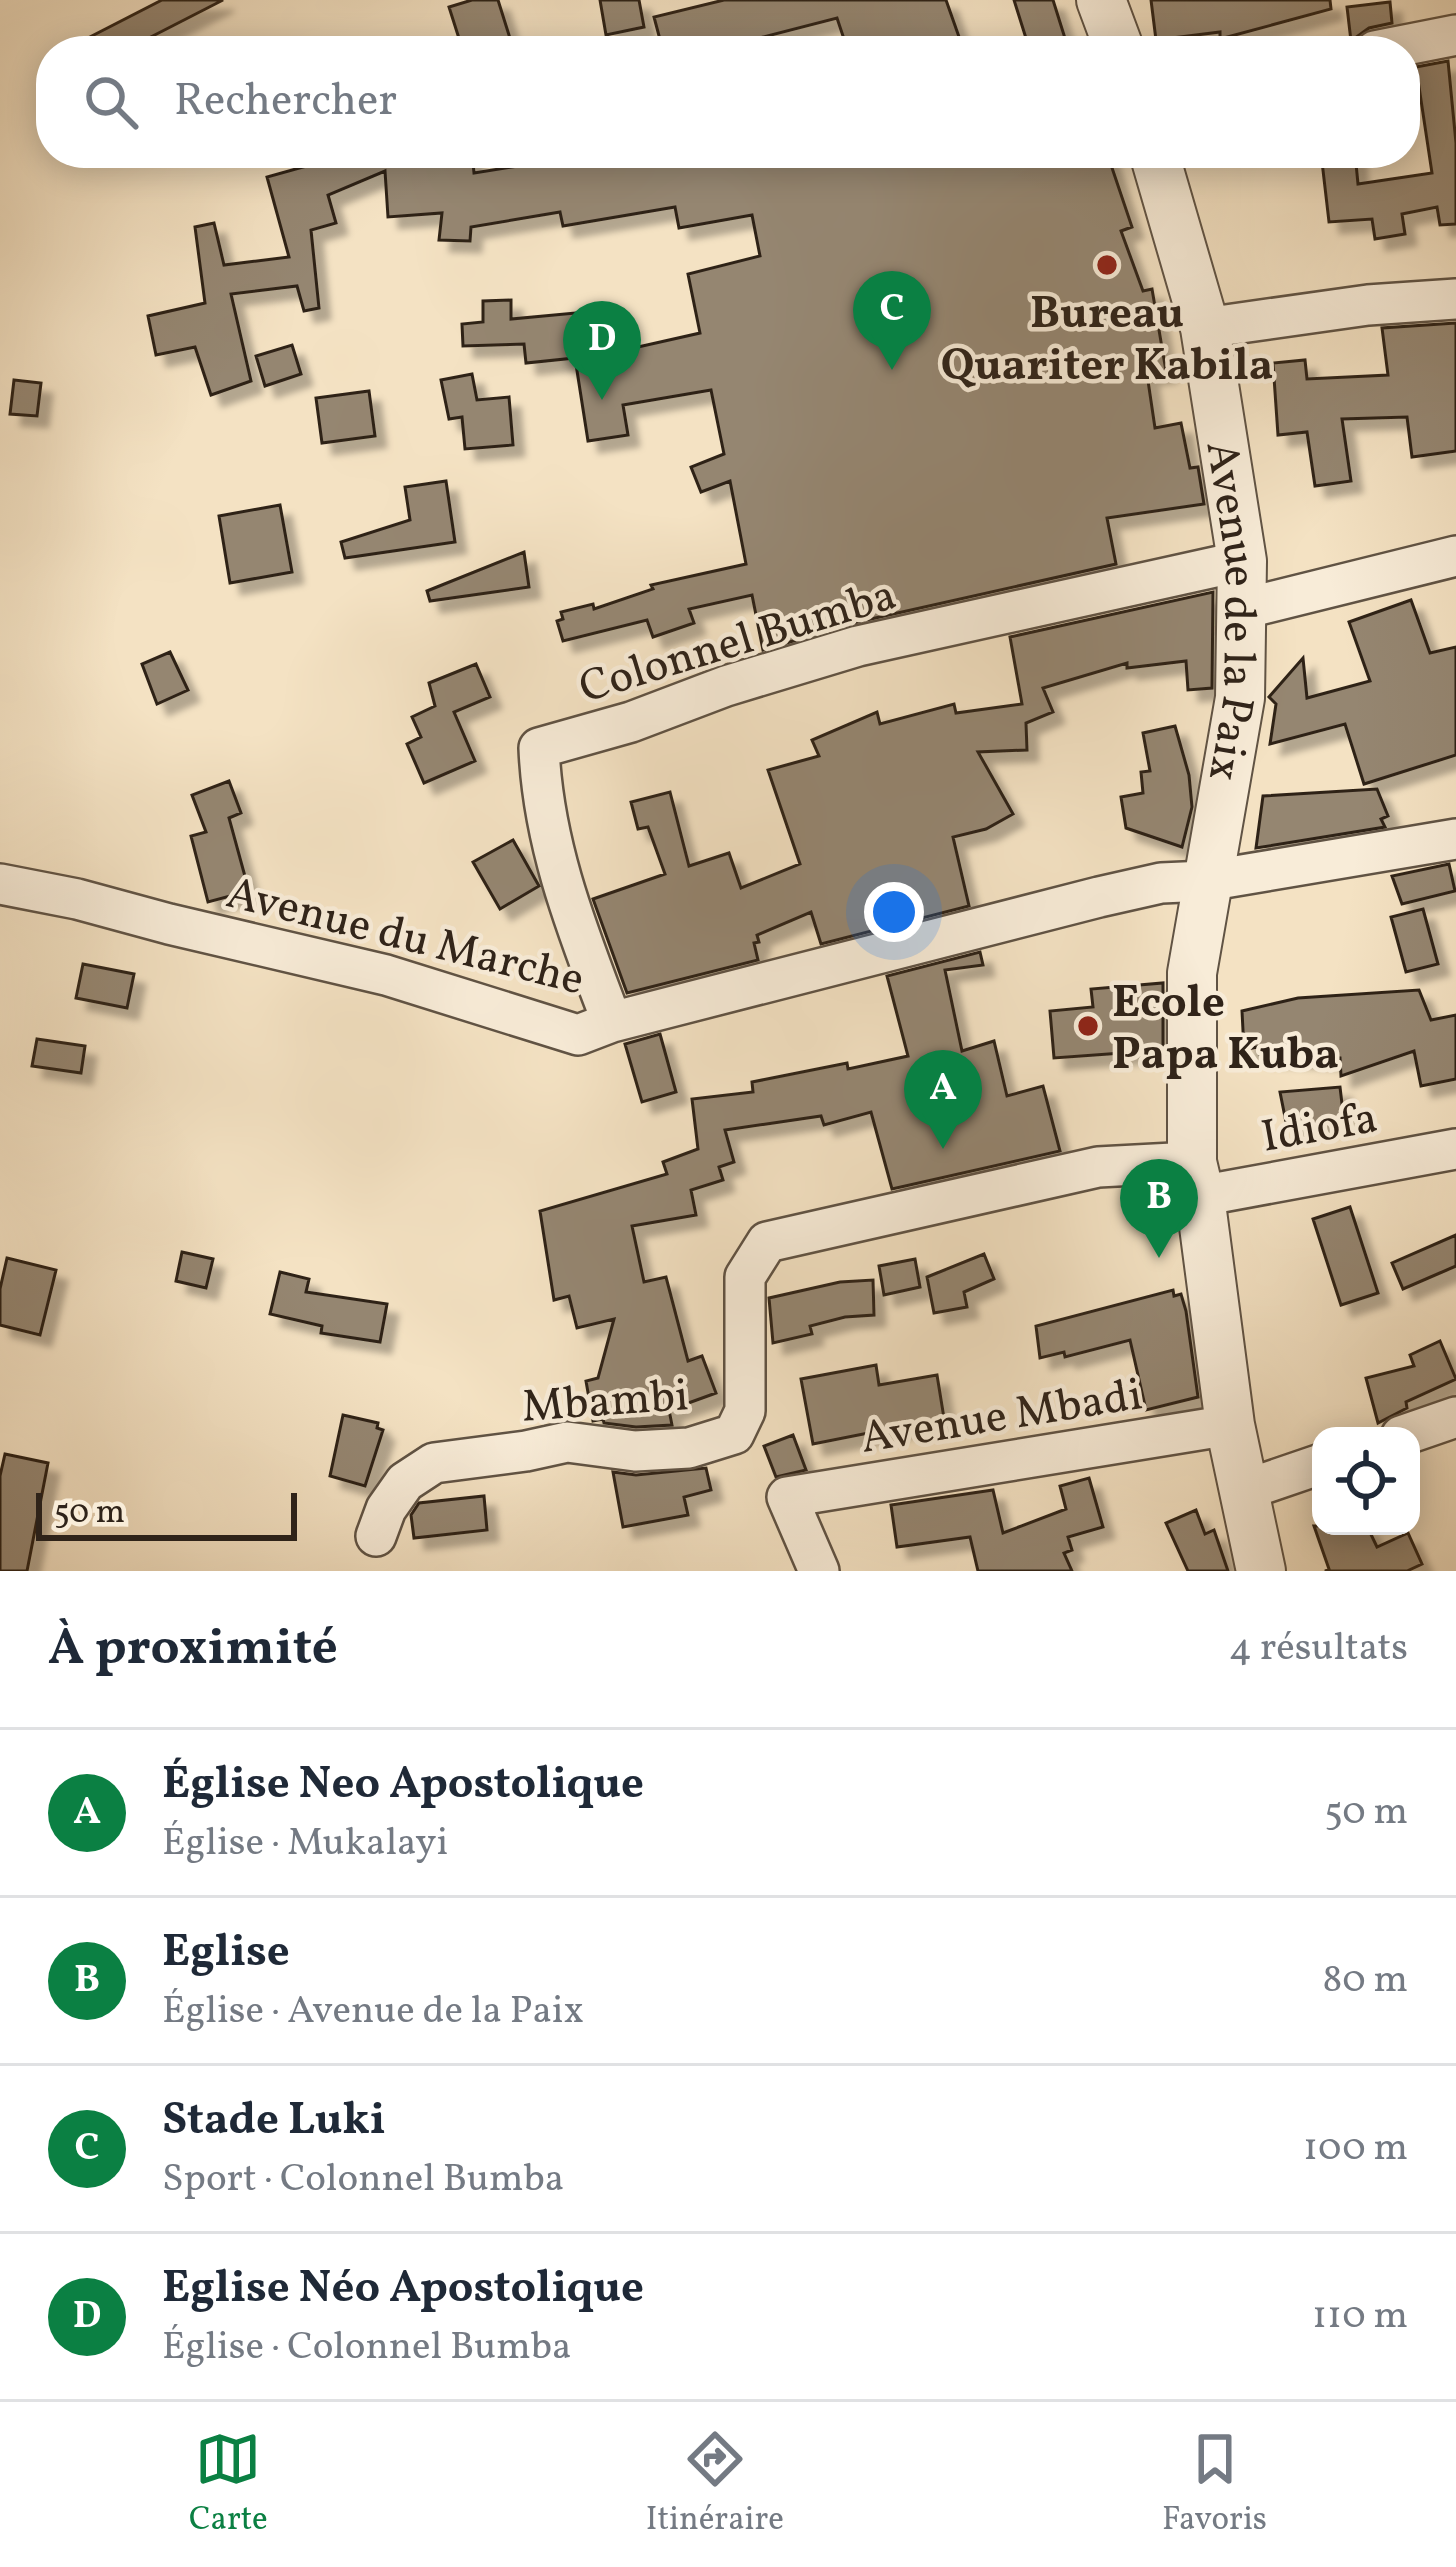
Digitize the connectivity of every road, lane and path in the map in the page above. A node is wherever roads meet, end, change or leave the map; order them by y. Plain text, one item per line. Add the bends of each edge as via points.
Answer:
1 (1101, 0) edge
2 (1456, 34) edge
3 (1114, 36) edge
4 (1420, 42) edge
5 (1158, 168) edge
6 (1456, 298) edge
7 (1205, 328) junction
8 (1456, 556) edge
9 (1242, 561) junction
10 (1242, 609) junction
11 (1456, 839) edge
12 (1207, 880) junction
13 (0, 884) edge
14 (612, 1022) junction
15 (1456, 1149) edge
16 (1196, 1179) junction
17 (1456, 1417) edge
18 (1230, 1425) junction
19 (1420, 1429) edge
20 (734, 1434) joint
21 (1312, 1467) edge
22 (1242, 1491) junction
23 (376, 1536) dead end
24 (819, 1571) edge
25 (1261, 1571) edge

1 - 3 street
2 - 4 street
5 - 7 street, Avenue de la Paix
6 - 7 street
7 - 9 street, Avenue de la Paix
8 - 10 street
9 - 10 street, Avenue de la Paix
9 - 14 street, Colonnel Bumba via 858,646 539,748 556,865
10 - 12 street, Avenue de la Paix via 1240,698
11 - 12 street, Avenue du Marche
12 - 14 street, Avenue du Marche via 1099,897
12 - 16 street, Avenue de la Paix via 1192,973
13 - 14 street, Avenue du Marche via 386,975 578,1035
15 - 16 street, Idiofa
16 - 18 street, Avenue de la Paix
16 - 20 street, Idiofa via 1098,1167 767,1242 745,1277 746,1411
17 - 19 street
18 - 22 street, Avenue de la Paix
18 - 24 street, Avenue Mbadi via 788,1497
20 - 23 street, Mbambi via 689,1448 567,1442 434,1463 405,1482
21 - 22 street
22 - 25 street, Avenue de la Paix

